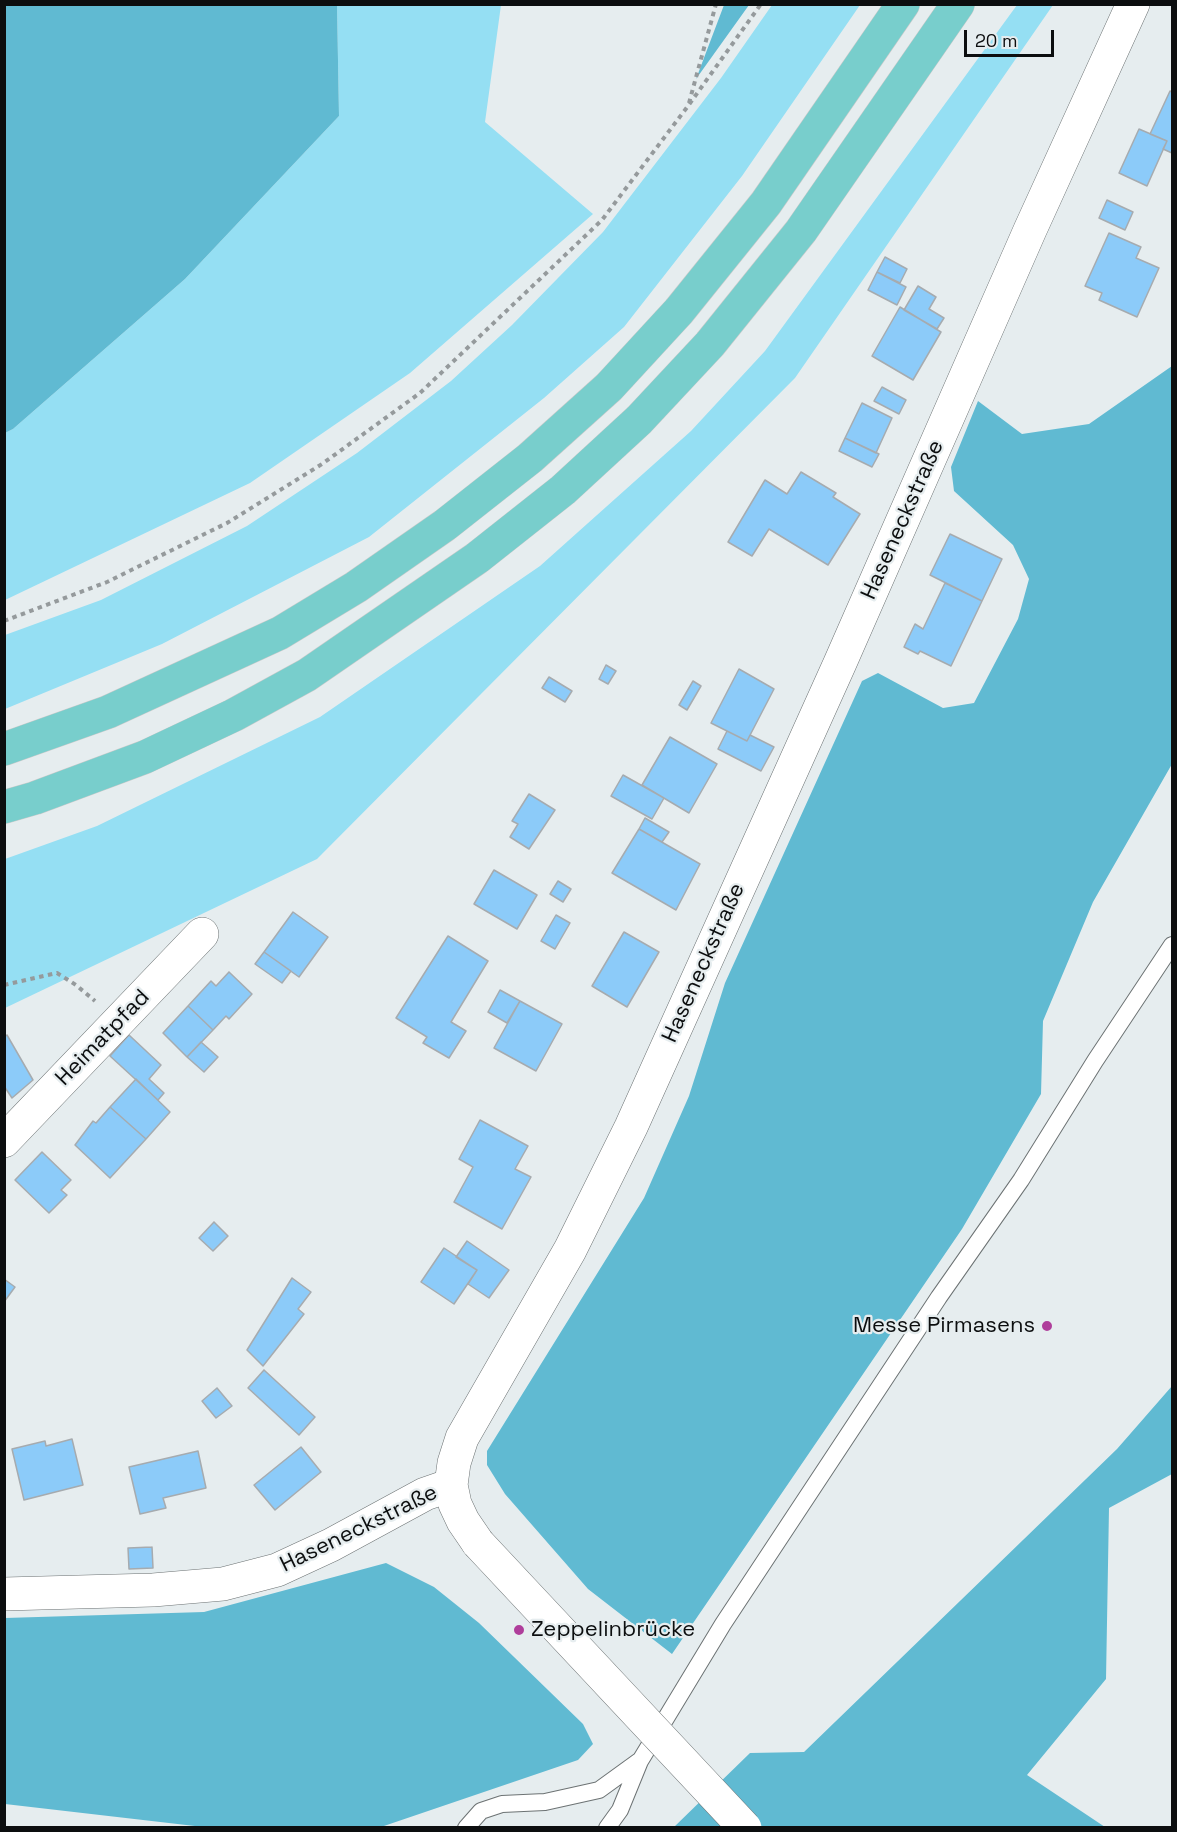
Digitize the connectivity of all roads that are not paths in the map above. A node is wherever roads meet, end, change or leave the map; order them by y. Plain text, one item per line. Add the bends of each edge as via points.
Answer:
1 (903, 4) edge
2 (958, 4) edge
3 (1133, 4) edge
4 (4, 749) edge
5 (4, 807) edge
6 (202, 934) dead end
7 (1173, 945) edge
8 (4, 1141) edge
9 (451, 1485) junction
10 (4, 1594) edge
11 (640, 1761) junction
12 (620, 1810) junction
13 (466, 1827) edge
14 (607, 1827) edge
15 (618, 1827) edge
16 (746, 1827) edge

1 - 4 highway via 766,203 679,311 609,387 530,458 445,525 365,581 280,633 108,712
2 - 5 highway via 801,231 710,344 639,420 563,489 477,558 308,675 145,757
3 - 9 street, Haseneckstraße via 632,1127 570,1250 462,1438
6 - 8 street, Heimatpfad
7 - 11 lane via 1021,1180 723,1624
9 - 10 street, Haseneckstraße via 424,1494 277,1570 223,1584
9 - 16 street, bridge via 455,1504 478,1543
11 - 12 lane
11 - 13 lane via 599,1790 545,1802 502,1804 481,1811
12 - 14 lane
12 - 15 lane

